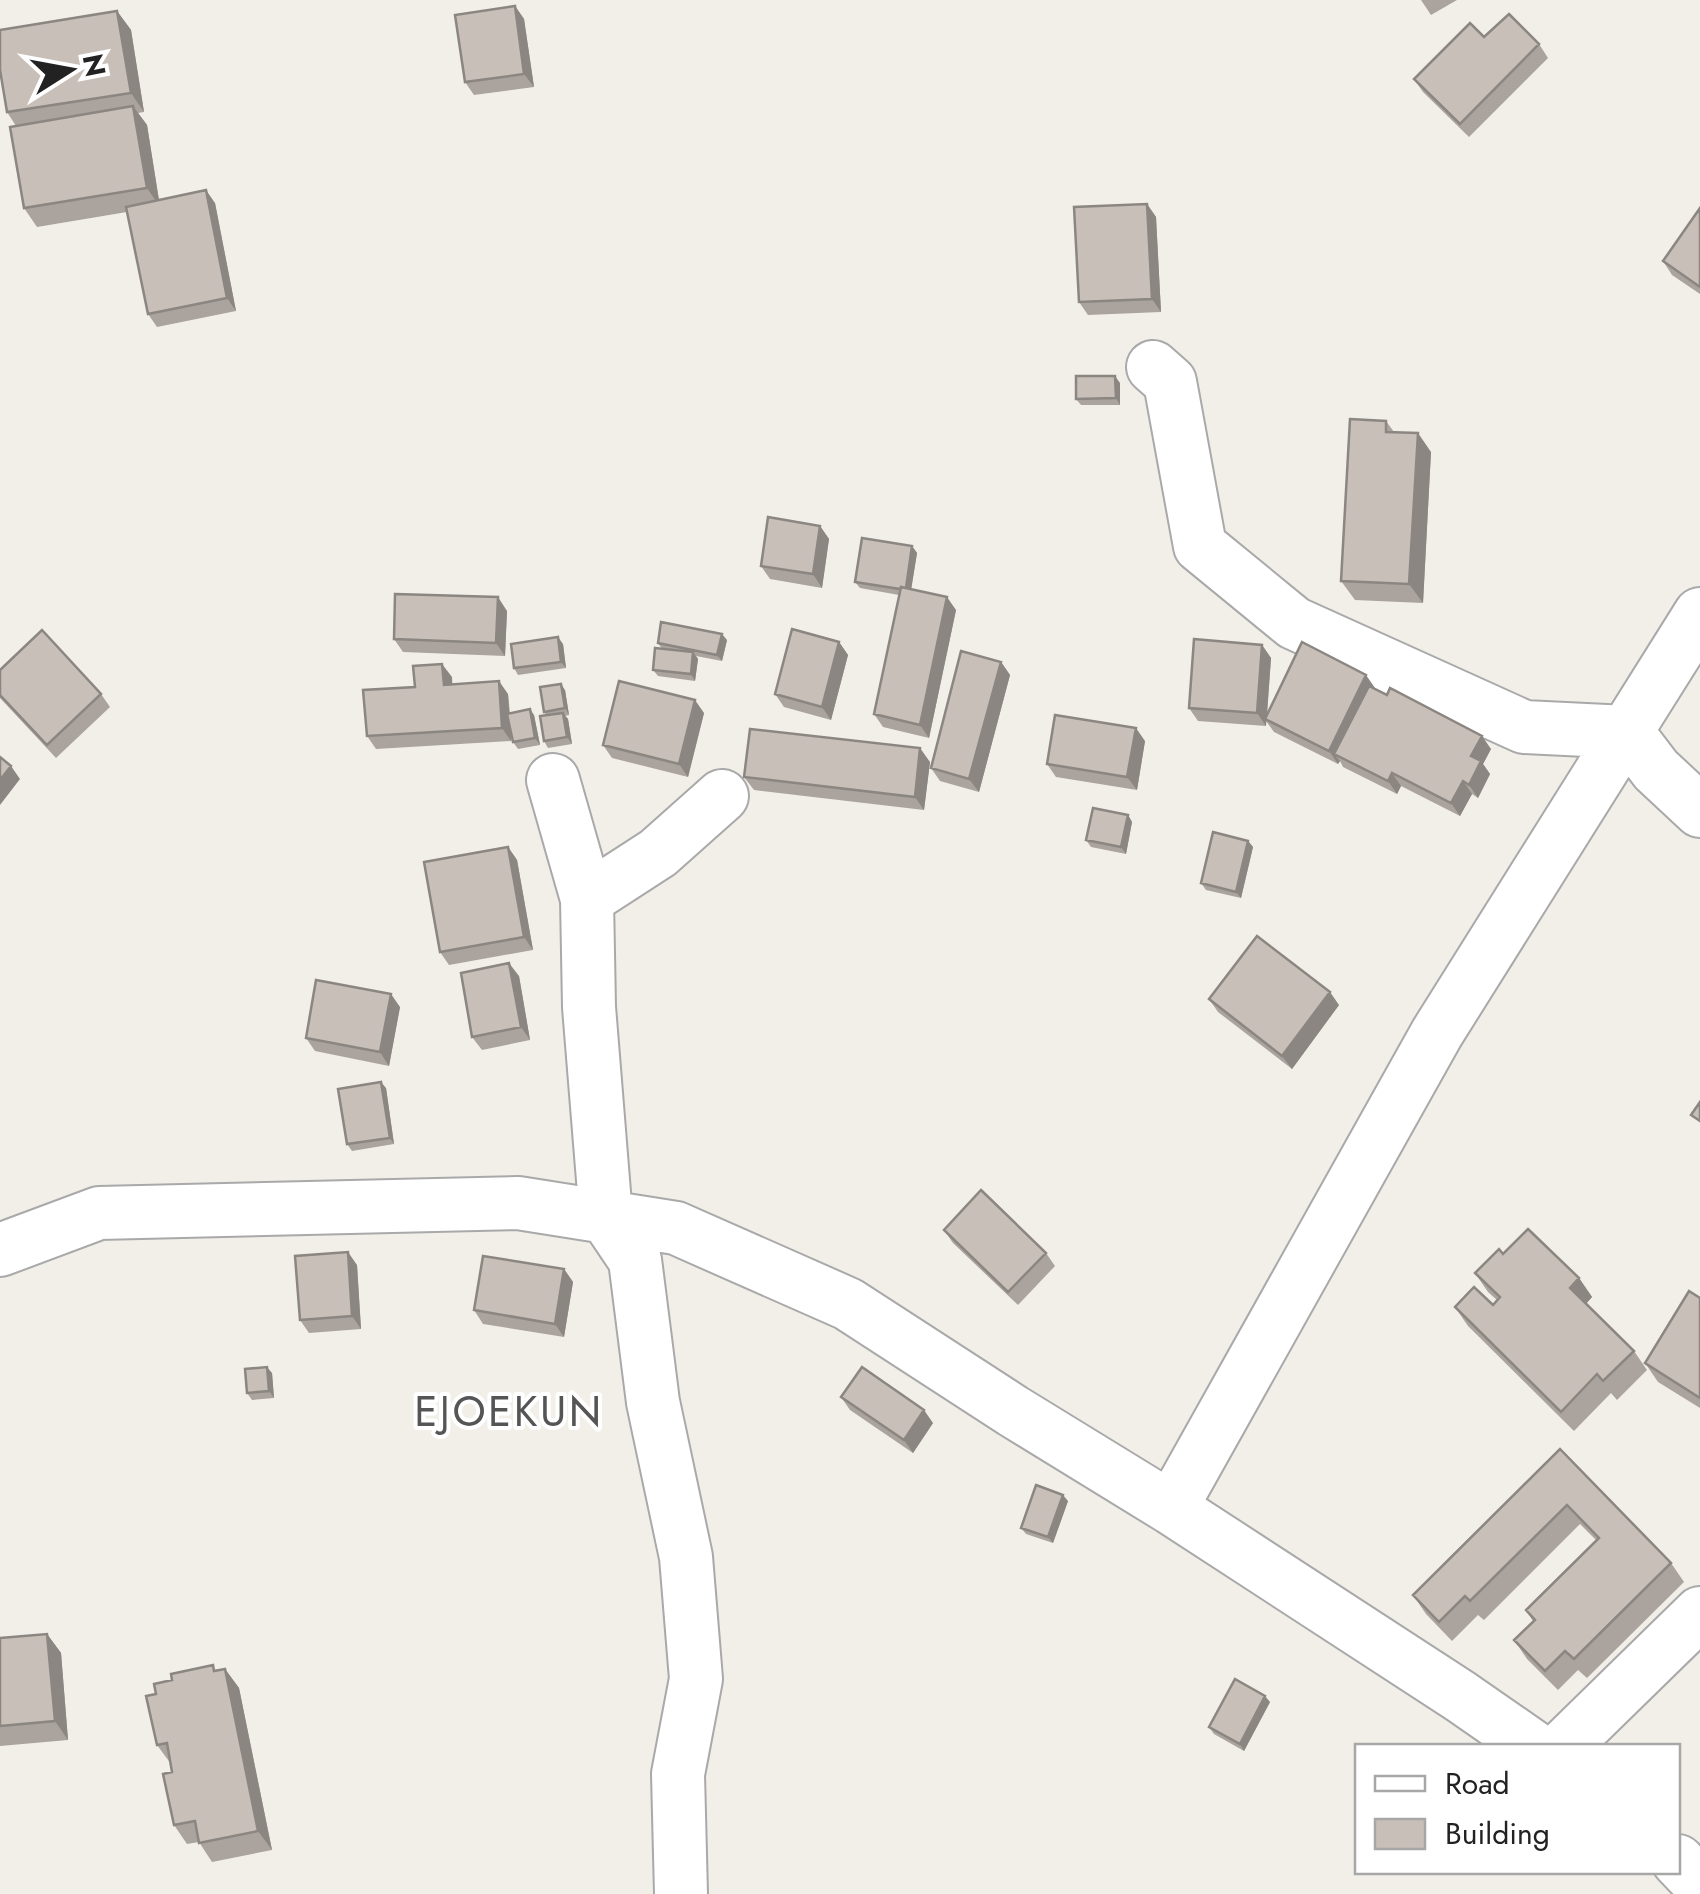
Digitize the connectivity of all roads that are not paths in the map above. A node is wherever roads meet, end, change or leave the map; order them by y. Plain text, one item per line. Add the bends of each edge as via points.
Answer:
1 (1154, 366) dead end
2 (1700, 614) edge
3 (1627, 732) junction
4 (553, 780) dead end
5 (722, 796) dead end
6 (1700, 812) edge
7 (587, 899) junction
8 (606, 1217) junction
9 (0, 1250) edge
10 (1170, 1508) junction
11 (1700, 1613) edge
12 (1529, 1744) edge
13 (1566, 1744) edge
14 (1680, 1863) edge
15 (1700, 1884) edge
16 (681, 1894) edge

1 - 3 street via 1170,382 1200,546 1294,623 1524,728
2 - 3 street
3 - 6 street
3 - 10 street via 1437,1034
4 - 7 street
5 - 7 street via 658,853
7 - 8 street
8 - 9 street via 518,1202 99,1213
8 - 10 street via 676,1228 848,1304
8 - 16 street via 635,1260 652,1402 686,1557 696,1679 678,1774
10 - 12 street
11 - 13 street
14 - 15 street

